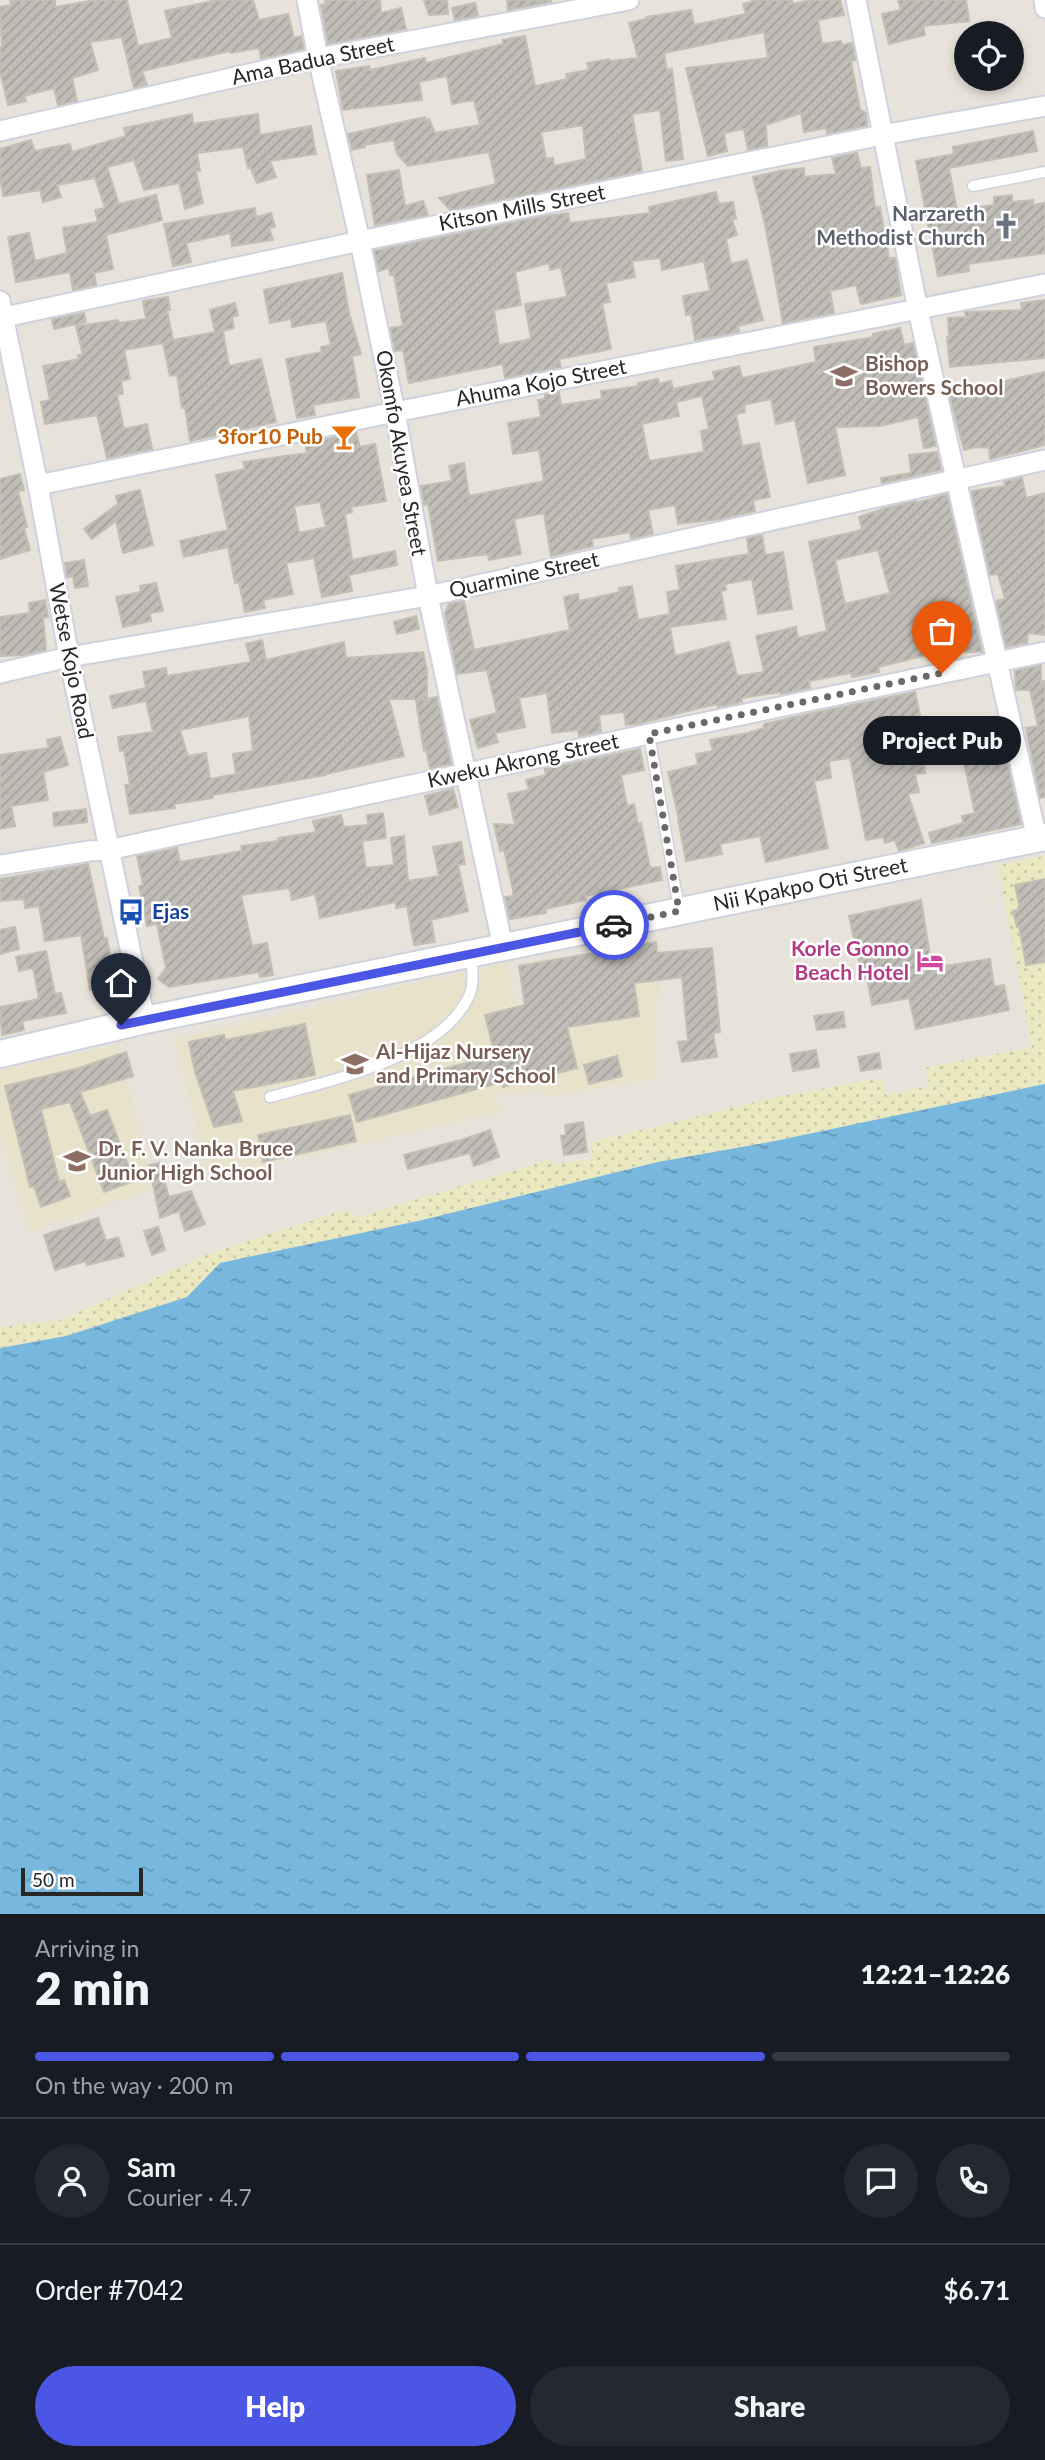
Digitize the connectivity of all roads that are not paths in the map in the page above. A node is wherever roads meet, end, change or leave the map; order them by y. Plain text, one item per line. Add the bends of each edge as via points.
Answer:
1 (307, 0) edge
2 (629, 0) edge
3 (856, 0) edge
4 (1044, 0) edge
5 (1045, 8) edge
6 (318, 58) junction
7 (1045, 106) edge
8 (0, 131) edge
9 (882, 135) junction
10 (1045, 172) edge
11 (973, 186) dead end
12 (360, 241) junction
13 (1045, 284) edge
14 (918, 310) junction
15 (1, 312) edge
16 (395, 412) junction
17 (1045, 460) edge
18 (956, 480) junction
19 (38, 485) junction
20 (428, 596) junction
21 (1045, 652) edge
22 (69, 657) junction
23 (996, 661) junction
24 (0, 673) edge
25 (649, 734) junction
26 (466, 774) junction
27 (1041, 838) edge
28 (108, 850) junction
29 (0, 865) edge
30 (679, 911) junction
31 (503, 947) junction
32 (471, 954) junction
33 (145, 1020) junction
34 (0, 1054) edge
35 (270, 1097) dead end

1 - 6 street, Okomfo Akuyea Street
2 - 6 street, Ama Badua Street
3 - 9 street
4 - 5 street
6 - 8 street, Ama Badua Street
6 - 12 street, Okomfo Akuyea Street
7 - 9 street, Kitson Mills Street
9 - 12 street, Kitson Mills Street
9 - 14 street
10 - 11 lane
12 - 15 street, Kitson Mills Street
12 - 16 street, Okomfo Akuyea Street
13 - 14 street, Ahuma Kojo Street
14 - 16 street, Ahuma Kojo Street
14 - 18 street
15 - 19 street, Wetse Kojo Road
16 - 19 street, Ahuma Kojo Street
16 - 20 street, Okomfo Akuyea Street
17 - 18 street, Quarmine Street
18 - 20 street, Quarmine Street
18 - 23 street
19 - 22 street, Wetse Kojo Road
20 - 22 street, Quarmine Street
20 - 26 street, Okomfo Akuyea Street
21 - 23 street, Kweku Akrong Street
22 - 24 street, Quarmine Street
22 - 28 street, Wetse Kojo Road
23 - 25 street, Kweku Akrong Street
23 - 27 street
25 - 26 street, Kweku Akrong Street
25 - 30 lane
26 - 28 street, Kweku Akrong Street
26 - 31 street, Okomfo Akuyea Street
27 - 30 main road, Nii Kpakpo Oti Street
28 - 29 street, Kweku Akrong Street
28 - 33 street, Wetse Kojo Road
30 - 31 main road, Nii Kpakpo Oti Street
31 - 32 main road, Nii Kpakpo Oti Street
32 - 33 main road, Nii Kpakpo Oti Street
32 - 35 lane via 470,996 455,1018 419,1046 364,1071
33 - 34 main road, Nii Kpakpo Oti Street

